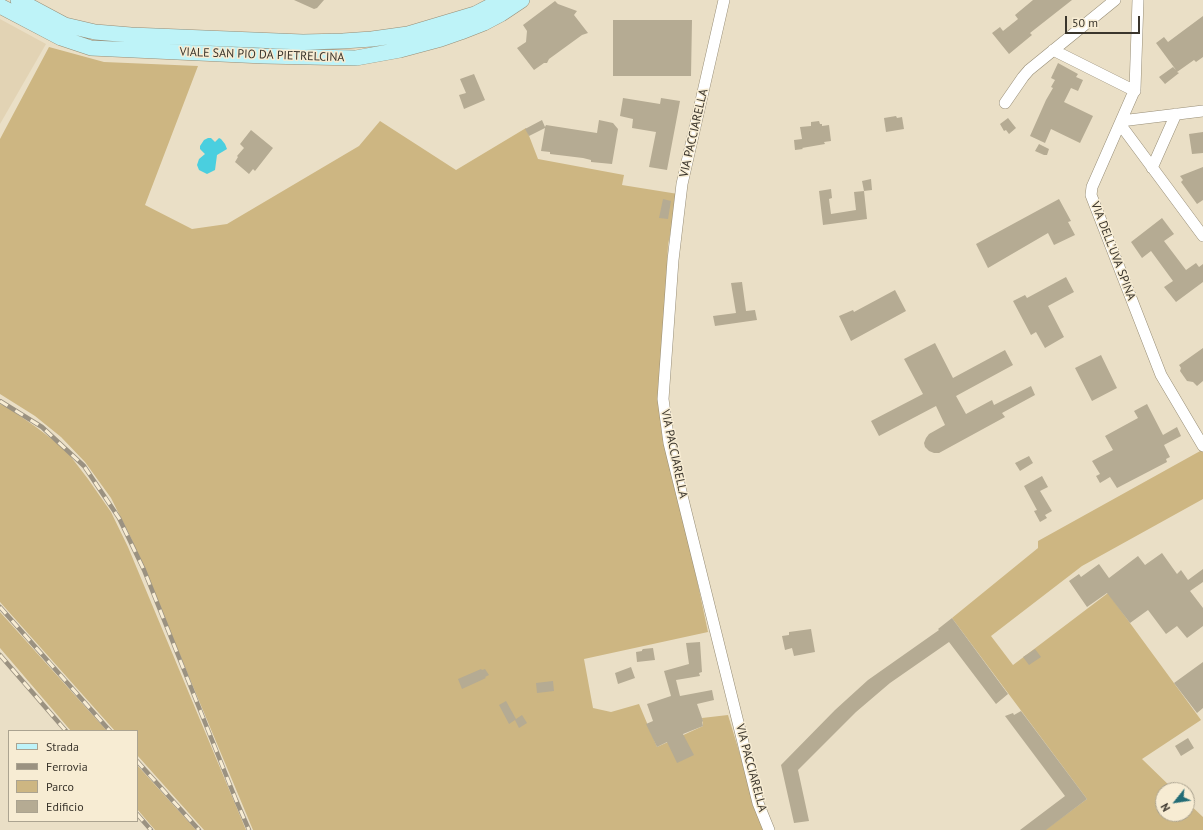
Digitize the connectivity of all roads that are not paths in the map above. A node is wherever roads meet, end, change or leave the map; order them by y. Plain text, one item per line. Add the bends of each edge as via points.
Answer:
1 (18, 0) edge
2 (502, 0) edge
3 (522, 0) edge
4 (724, 0) edge
5 (1115, 0) edge
6 (1138, 0) edge
7 (0, 6) edge
8 (1053, 50) junction
9 (1134, 91) junction
10 (1005, 103) dead end
11 (1203, 111) edge
12 (1176, 114) junction
13 (1120, 123) junction
14 (1152, 168) junction
15 (1203, 236) edge
16 (1203, 446) edge
17 (769, 830) edge

1 - 2 main road, VIALE SAN PIO DA PIETRELCINA via 64,25 95,32 303,42 372,39 408,34 475,14
3 - 7 main road, VIALE SAN PIO DA PIETRELCINA via 496,17 441,39 356,58 91,48 61,38
4 - 17 street, VIA PACCIARELLA via 682,184 673,260 663,399 669,443 758,803
5 - 8 street
6 - 9 street, VIA DELL'UVA SPINA
8 - 9 street
8 - 10 street via 1022,77
9 - 13 street, VIA DELL'UVA SPINA
11 - 12 street
12 - 13 street
12 - 14 street
13 - 14 street
13 - 16 street, VIA DELL'UVA SPINA via 1092,187 1091,195 1161,375
14 - 15 street

